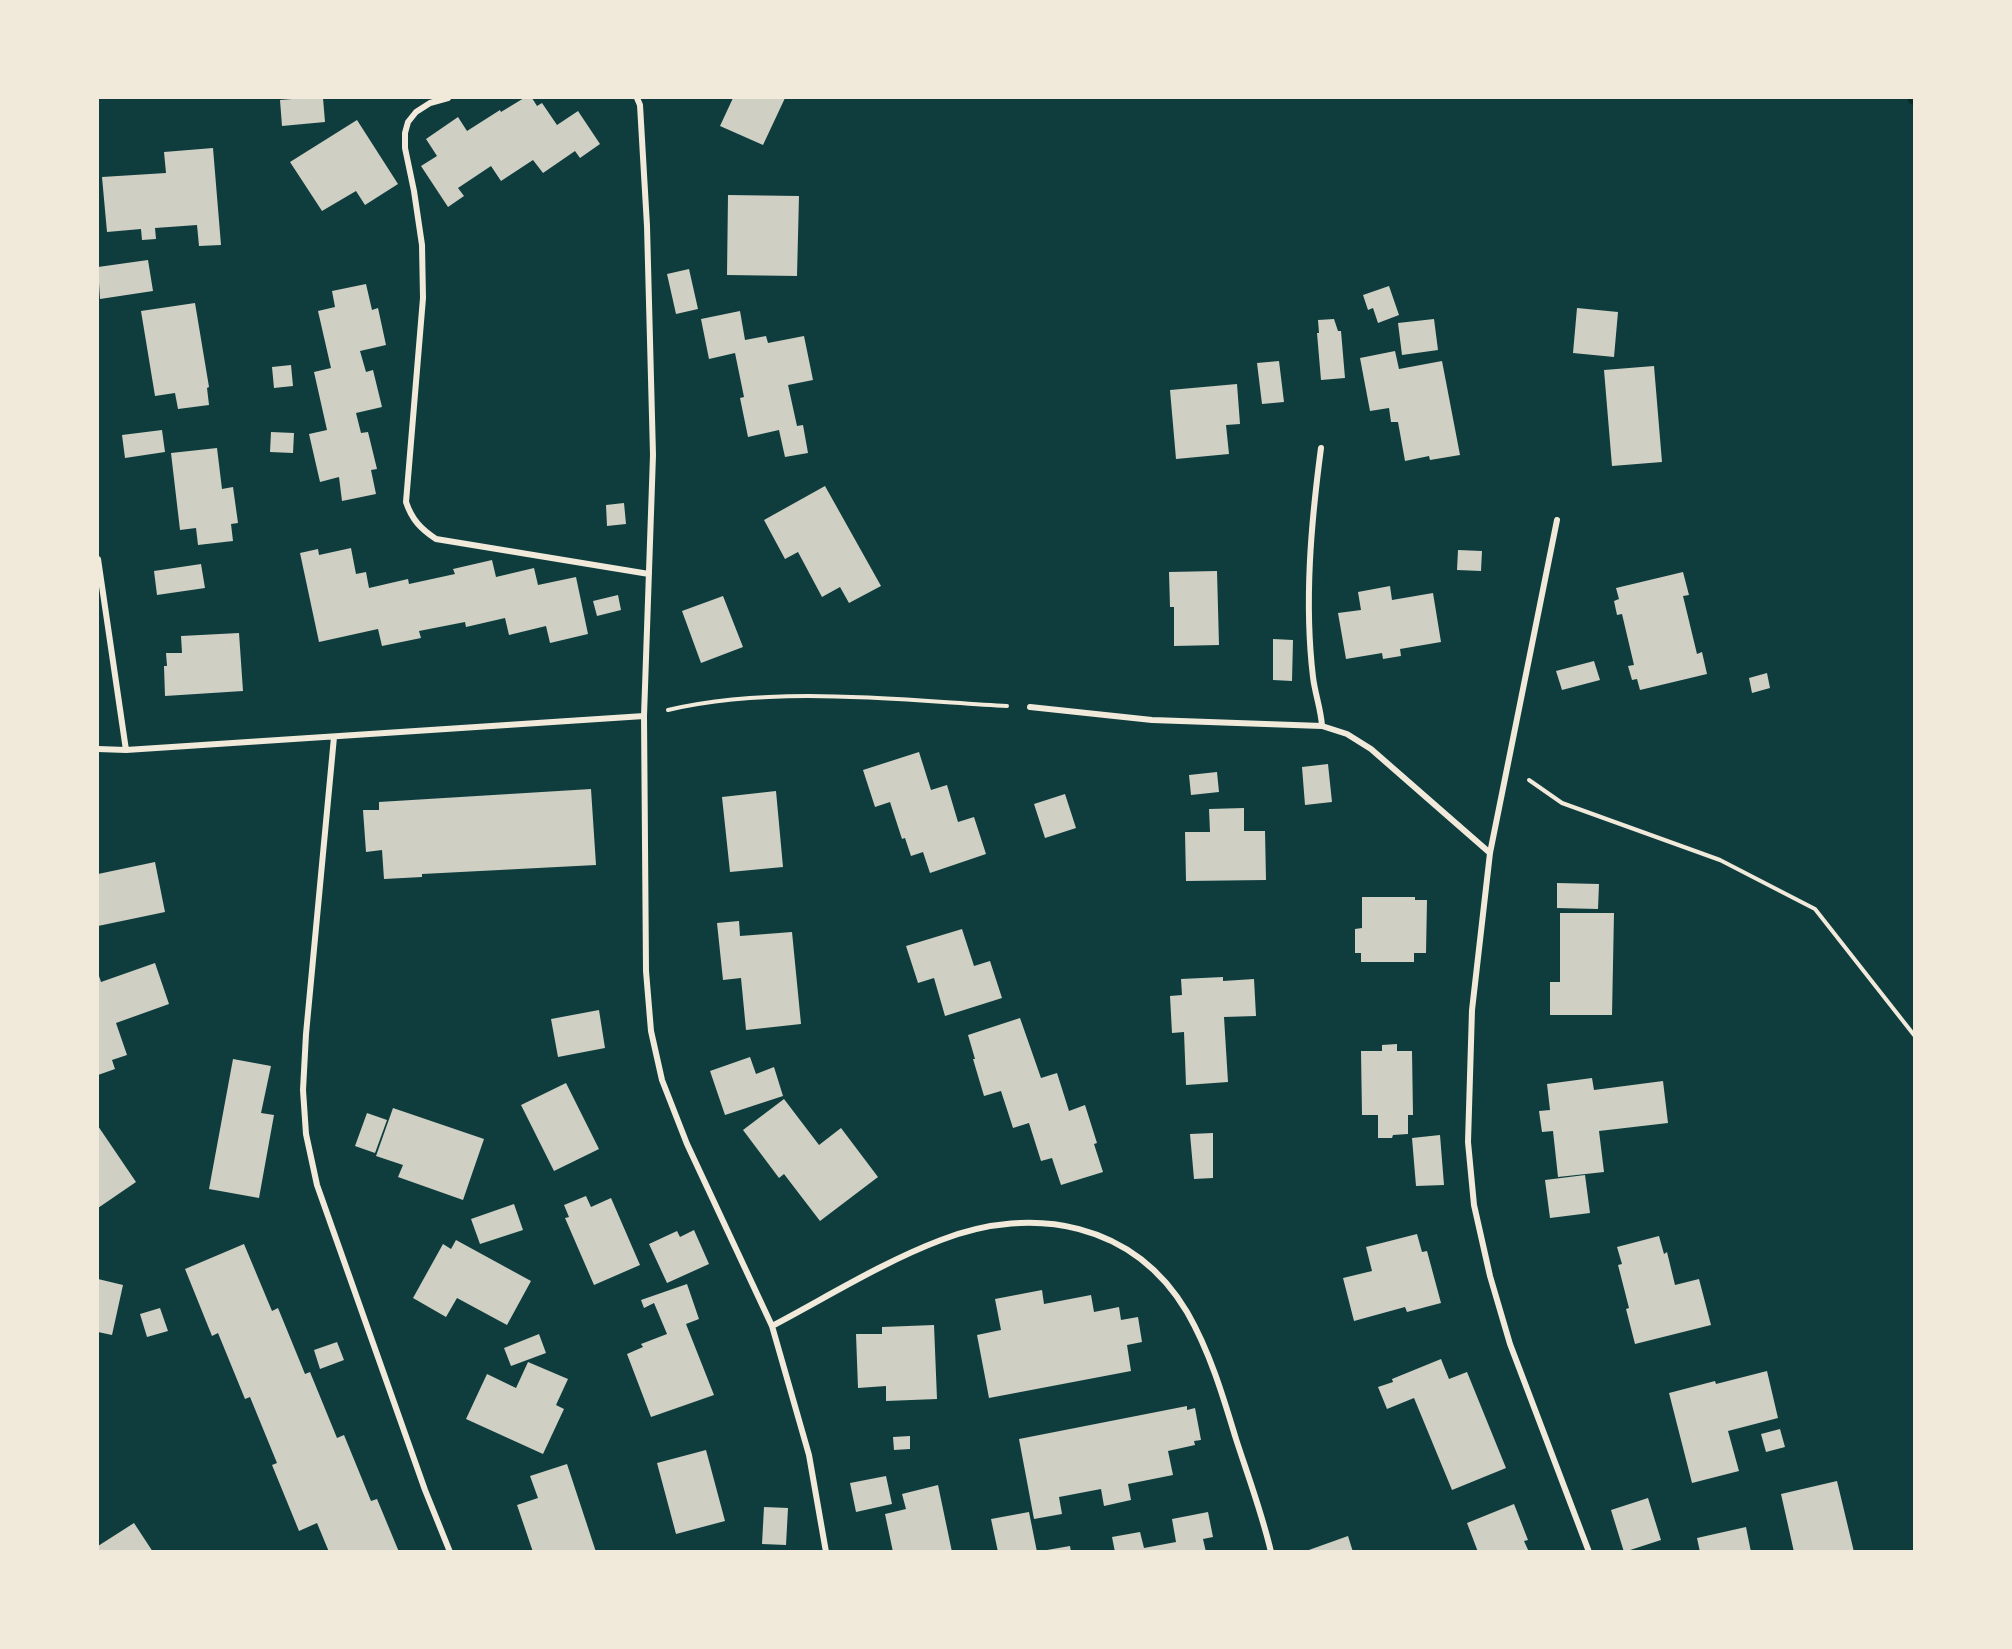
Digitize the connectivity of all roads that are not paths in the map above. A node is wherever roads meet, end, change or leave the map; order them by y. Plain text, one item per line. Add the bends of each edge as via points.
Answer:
1 (448, 98) edge
2 (637, 98) edge
3 (1321, 448) dead end
4 (1557, 520) dead end
5 (98, 559) edge
6 (649, 574) junction
7 (1030, 707) road end
8 (644, 716) junction
9 (1322, 726) junction
10 (334, 737) junction
11 (98, 749) edge
12 (126, 750) junction
13 (1490, 853) junction
14 (772, 1326) junction
15 (450, 1551) edge
16 (826, 1551) edge
17 (1271, 1551) edge
18 (1589, 1551) edge

1 - 6 street via 416,112 405,133 422,245 423,298 406,501 410,515 436,539
2 - 6 street via 647,226 653,455
3 - 9 street via 1313,505 1310,602 1313,680
4 - 13 street
5 - 12 street
6 - 8 street
7 - 9 street via 1152,720
8 - 10 street
8 - 14 street via 646,971 651,1031 662,1080 687,1144
9 - 13 street via 1347,734 1371,749
10 - 12 street
10 - 15 street via 306,1034 306,1134 317,1185
11 - 12 street
13 - 18 street via 1472,1010 1468,1142 1474,1205 1510,1344
14 - 16 street via 809,1455
14 - 17 street via 942,1239 991,1226 1034,1221 1107,1237 1149,1265 1186,1311 1202,1341

